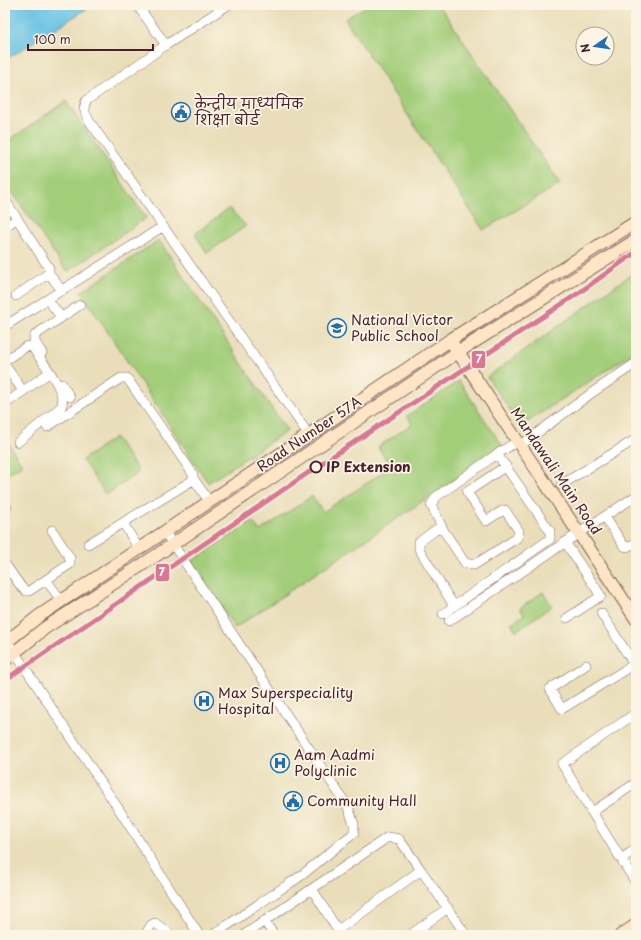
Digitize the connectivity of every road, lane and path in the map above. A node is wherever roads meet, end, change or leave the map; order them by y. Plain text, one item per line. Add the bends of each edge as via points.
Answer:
1 (137, 5) edge
2 (228, 5) edge
3 (166, 45) junction
4 (5, 200) edge
5 (17, 218) junction
6 (636, 222) edge
7 (5, 227) edge
8 (162, 227) junction
9 (636, 240) edge
10 (49, 273) junction
11 (62, 291) junction
12 (16, 296) dead end
13 (48, 300) junction
14 (80, 305) dead end
15 (61, 317) junction
16 (5, 326) edge
17 (450, 340) junction
18 (458, 352) junction
19 (5, 360) edge
20 (636, 363) edge
21 (5, 365) edge
22 (50, 372) junction
23 (23, 391) junction
24 (70, 397) dead end
25 (5, 404) edge
26 (47, 427) dead end
27 (309, 435) junction
28 (636, 439) edge
29 (18, 442) dead end
30 (519, 443) junction
31 (497, 454) junction
32 (506, 466) junction
33 (193, 478) junction
34 (561, 485) dead end
35 (636, 496) edge
36 (209, 501) junction
37 (605, 517) junction
38 (123, 523) junction
39 (52, 530) dead end
40 (164, 531) junction
41 (444, 531) junction
42 (579, 533) junction
43 (565, 542) junction
44 (172, 543) junction
45 (636, 543) edge
46 (88, 544) dead end
47 (139, 549) junction
48 (5, 564) edge
49 (46, 580) junction
50 (62, 600) junction
51 (454, 606) junction
52 (601, 613) dead end
53 (567, 618) dead end
54 (636, 619) edge
55 (6, 642) edge
56 (10, 657) edge
57 (635, 663) edge
58 (586, 664) dead end
59 (636, 713) edge
60 (636, 783) edge
61 (592, 812) junction
62 (636, 849) edge
63 (621, 859) junction
64 (421, 870) junction
65 (636, 883) edge
66 (312, 889) junction
67 (448, 908) junction
68 (264, 921) junction
69 (636, 925) edge
70 (339, 932) edge
71 (146, 935) edge
72 (172, 935) edge
73 (199, 935) edge
74 (213, 935) edge
75 (244, 935) edge
76 (274, 935) edge
77 (410, 935) edge
78 (466, 935) edge
79 (621, 935) edge

1 - 3 street
2 - 3 street
3 - 8 street via 87,100 84,105 88,119
4 - 5 street
5 - 7 street
5 - 10 street via 48,266
6 - 17 street, Road Number 57A
8 - 11 street
8 - 27 street
9 - 18 street, Road Number 57A
10 - 11 street
10 - 12 street
11 - 13 street
13 - 15 street
13 - 16 street
14 - 15 street
15 - 24 street via 34,338
17 - 18 street, Mandawali Main Road
17 - 27 street, Road Number 57A
18 - 30 street, Mandawali Main Road
18 - 44 street, Road Number 57A
19 - 22 street via 29,346
20 - 30 street
21 - 23 street
22 - 23 street
22 - 29 street via 62,396 62,406
23 - 25 street
26 - 33 street via 121,378 127,378 192,470
27 - 36 street, Road Number 57A
28 - 34 street
30 - 31 street
30 - 42 street, Mandawali Main Road
31 - 32 street
31 - 41 street via 436,497 431,505
32 - 41 street via 466,492 486,521 505,510 519,531 517,538 474,565 465,563
32 - 51 street via 550,530 550,539
33 - 36 street
33 - 38 street
35 - 37 street
36 - 40 street, Road Number 57A
37 - 42 street
37 - 45 street via 624,546
38 - 46 street
38 - 47 street
39 - 49 street via 71,562
40 - 44 street
40 - 47 street, Road Number 57A
41 - 51 street via 437,529 419,542 419,549
42 - 43 street
42 - 54 street, Mandawali Main Road
43 - 51 street via 446,617
43 - 53 street via 601,596
44 - 56 street, Road Number 57A via 45,628
44 - 74 street via 348,807 355,829 354,833 302,875
47 - 50 street, Road Number 57A
48 - 49 street via 26,590 29,591
49 - 50 street
50 - 55 street, Road Number 57A
52 - 57 street
55 - 56 street
56 - 73 street via 120,811
57 - 58 street via 562,709 550,689
59 - 61 street via 562,764
60 - 61 street
61 - 63 street
62 - 63 street
63 - 65 street
64 - 66 street via 399,839 388,837
64 - 67 street
64 - 70 street
66 - 68 street
66 - 70 street
67 - 77 street
67 - 78 street
68 - 75 street
68 - 76 street
69 - 79 street
71 - 72 street via 150,925 154,923

